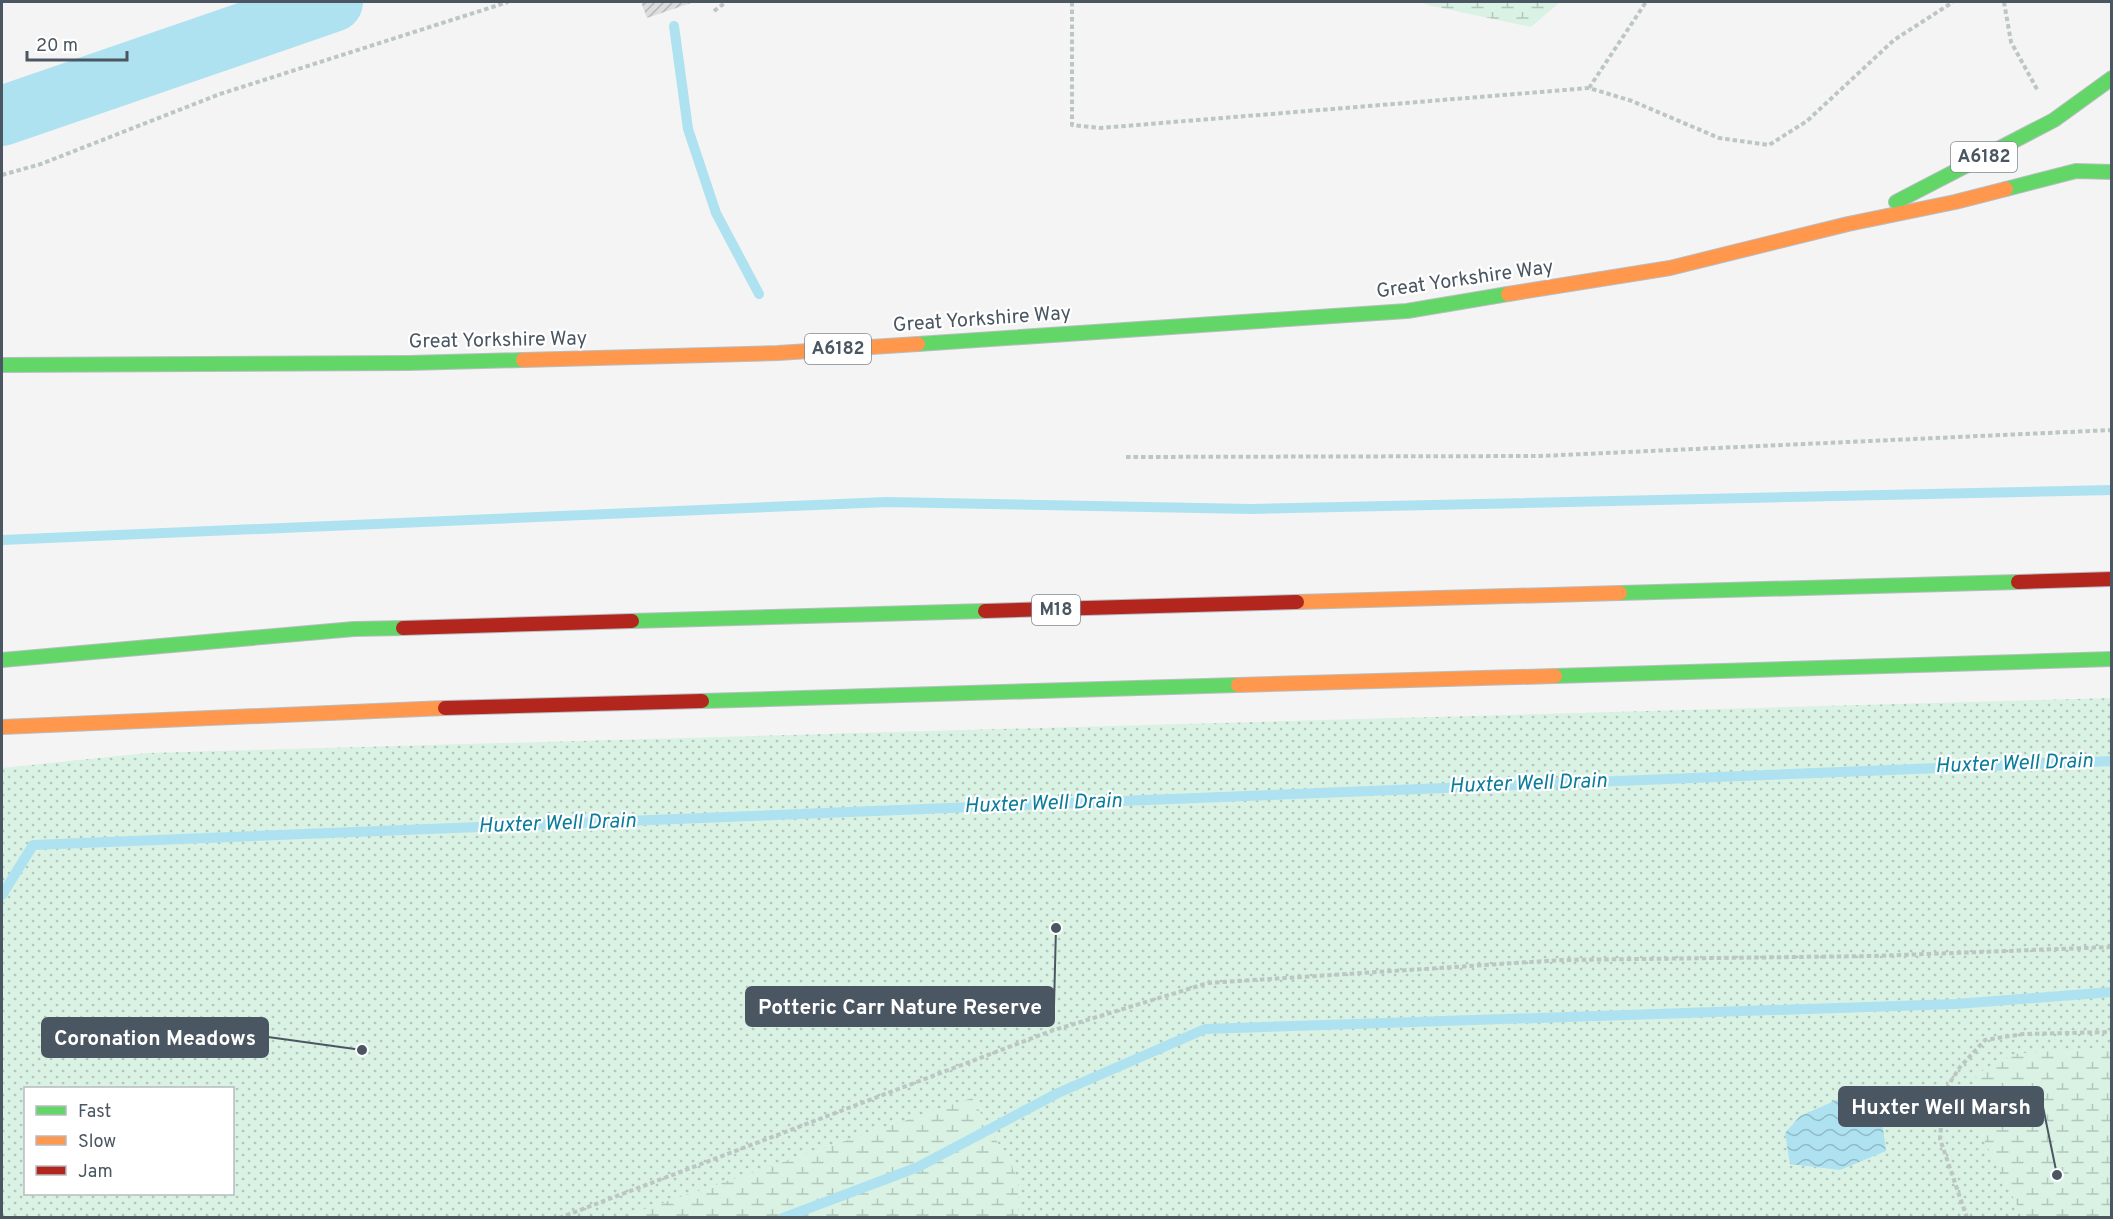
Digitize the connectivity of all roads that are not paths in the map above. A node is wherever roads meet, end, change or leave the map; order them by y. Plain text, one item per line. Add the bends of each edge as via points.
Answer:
1 (2112, 78) edge
2 (2112, 172) edge
3 (1848, 224) junction
4 (2, 365) edge
5 (2112, 579) edge
6 (2112, 659) edge
7 (2, 660) edge
8 (2, 727) edge

1 - 3 highway, Great Yorkshire Way / A6182 via 2054,120
2 - 3 highway, Great Yorkshire Way / A6182 via 2076,171
3 - 4 highway, Great Yorkshire Way / A6182 via 1670,268 1395,312 766,353 409,363
5 - 7 highway, M18 via 354,630
6 - 8 highway via 325,712

